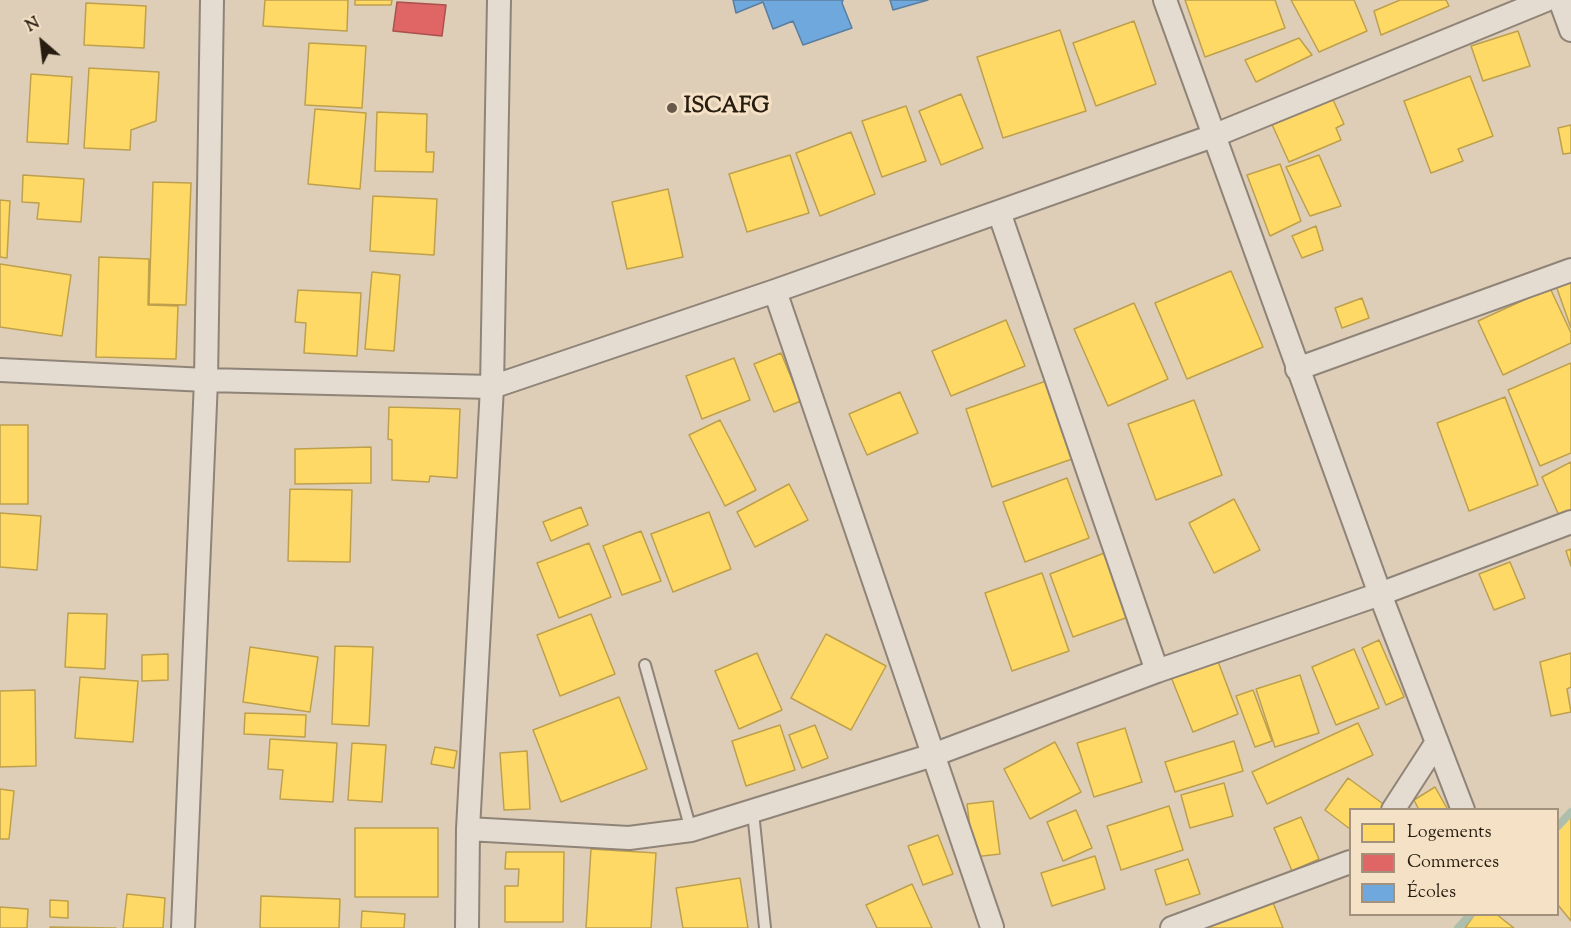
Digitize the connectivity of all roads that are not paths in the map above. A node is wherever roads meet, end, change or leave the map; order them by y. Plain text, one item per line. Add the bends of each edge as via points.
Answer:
1 (212, 0) edge
2 (499, 0) edge
3 (1165, 0) edge
4 (1546, 0) edge
5 (1560, 0) edge
6 (1571, 30) edge
7 (1213, 136) junction
8 (999, 212) junction
9 (1571, 270) edge
10 (775, 291) junction
11 (1297, 369) junction
12 (0, 370) edge
13 (206, 380) junction
14 (492, 387) junction
15 (1571, 522) edge
16 (1380, 594) junction
17 (645, 665) dead end
18 (1157, 671) junction
19 (1437, 742) junction
20 (933, 755) junction
21 (1394, 808) edge
22 (1462, 808) edge
23 (753, 812) junction
24 (468, 829) junction
25 (691, 830) junction
26 (1349, 862) edge
27 (183, 928) edge
28 (466, 928) edge
29 (765, 928) edge
30 (995, 928) edge
31 (1172, 928) edge

1 - 13 street
2 - 14 street
3 - 7 street
4 - 7 street
5 - 6 street
7 - 8 street
7 - 11 street
8 - 10 street
8 - 18 street
9 - 11 street
10 - 14 street
10 - 20 street
11 - 16 street
12 - 13 street
13 - 14 street
13 - 27 street
14 - 24 street
15 - 16 street
16 - 18 street
16 - 19 street
17 - 25 lane
18 - 20 street
19 - 21 street
19 - 22 street
20 - 23 street
20 - 30 street
23 - 25 street
23 - 29 lane
24 - 25 street via 629,838
24 - 28 street
26 - 31 street

